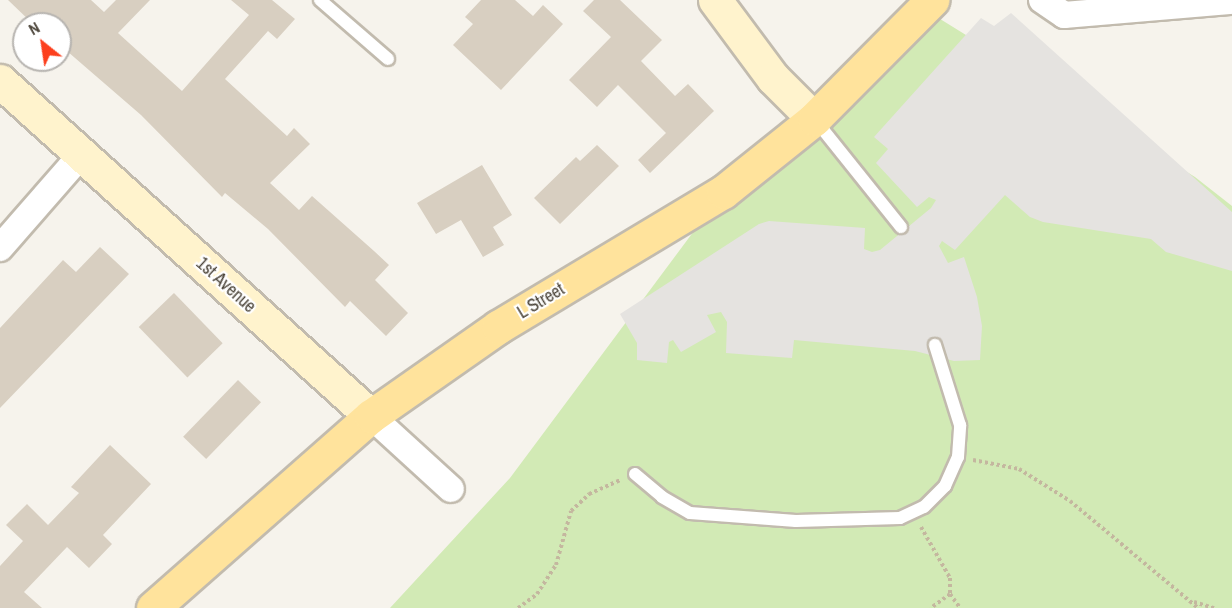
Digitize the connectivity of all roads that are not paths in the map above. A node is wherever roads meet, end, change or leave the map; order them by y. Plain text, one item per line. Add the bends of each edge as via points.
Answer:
1 (320, 0) edge
2 (715, 0) edge
3 (932, 0) edge
4 (1042, 0) edge
5 (1232, 1) edge
6 (388, 59) dead end
7 (0, 81) edge
8 (814, 119) junction
9 (81, 155) junction
10 (901, 227) dead end
11 (0, 248) edge
12 (935, 345) dead end
13 (371, 416) junction
14 (635, 474) road end
15 (451, 489) dead end
16 (153, 608) edge

1 - 6 lane
2 - 8 street via 773,78
3 - 8 main road, L Street
4 - 5 street via 1064,15
7 - 9 street, 1st Avenue
8 - 10 lane
8 - 13 main road, L Street via 716,197 498,327
9 - 11 street
9 - 13 street, 1st Avenue
12 - 14 lane via 960,424 958,457 945,486 924,507 900,518 864,522 690,513 662,498
13 - 15 street, 1st Avenue
13 - 16 main road, L Street

